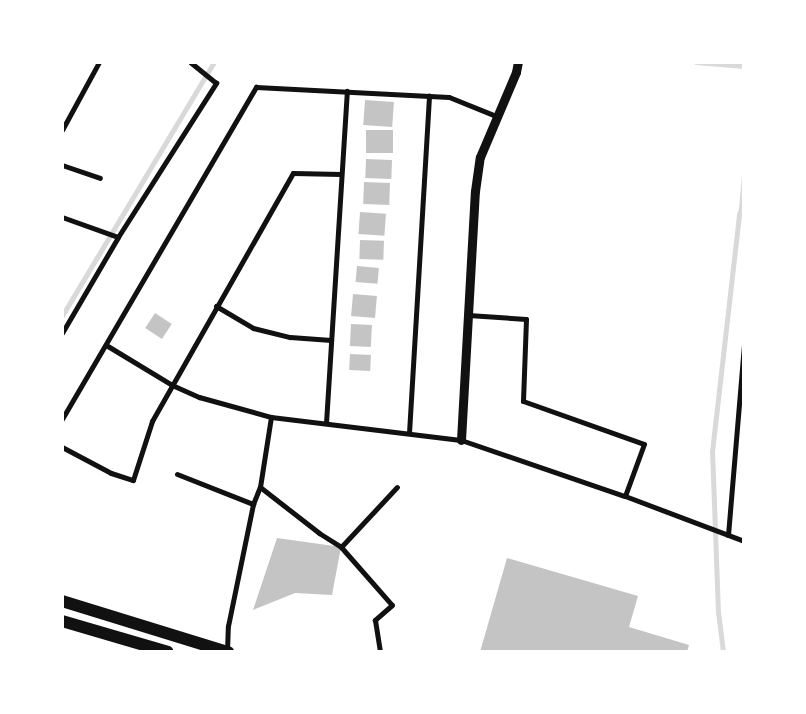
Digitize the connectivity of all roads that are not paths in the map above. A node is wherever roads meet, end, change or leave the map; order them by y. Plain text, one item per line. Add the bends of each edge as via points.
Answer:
1 (99, 62) edge
2 (190, 62) edge
3 (518, 62) edge
4 (347, 91) junction
5 (428, 96) junction
6 (496, 116) junction
7 (62, 130) edge
8 (62, 165) edge
9 (341, 174) junction
10 (100, 178) dead end
11 (62, 217) edge
12 (118, 237) junction
13 (216, 306) junction
14 (468, 315) junction
15 (62, 333) edge
16 (331, 340) junction
17 (106, 345) junction
18 (744, 346) edge
19 (743, 354) edge
20 (172, 384) junction
21 (271, 418) junction
22 (62, 419) edge
23 (326, 423) junction
24 (409, 433) junction
25 (461, 440) junction
26 (62, 447) edge
27 (177, 474) dead end
28 (260, 487) junction
29 (397, 487) dead end
30 (626, 496) junction
31 (253, 504) junction
32 (728, 535) junction
33 (744, 541) edge
34 (341, 547) junction
35 (62, 602) edge
36 (62, 620) edge
37 (227, 651) edge
38 (168, 652) edge
39 (380, 652) edge

1 - 7 street
2 - 12 street via 216,83
3 - 6 street
4 - 5 street
4 - 9 street
4 - 17 street via 256,87
5 - 6 street via 449,97
5 - 24 street
6 - 14 street via 480,158 475,191
8 - 10 street
9 - 13 street via 293,173
9 - 16 street
11 - 12 street
12 - 15 street
13 - 16 street via 260,330 290,337
13 - 20 street
14 - 25 street
14 - 30 street via 526,319 523,401 644,444
16 - 23 street
17 - 20 street
17 - 22 street
18 - 19 street
19 - 32 street
20 - 21 street via 199,397
20 - 26 street via 152,420 132,480 111,473
21 - 23 street
21 - 28 street
23 - 24 street
24 - 25 street
25 - 30 street
27 - 31 street
28 - 31 street
28 - 34 street
29 - 34 street
30 - 32 street
31 - 37 street via 228,626
32 - 33 street
34 - 39 street via 392,605 375,620
35 - 37 main road
36 - 38 main road

